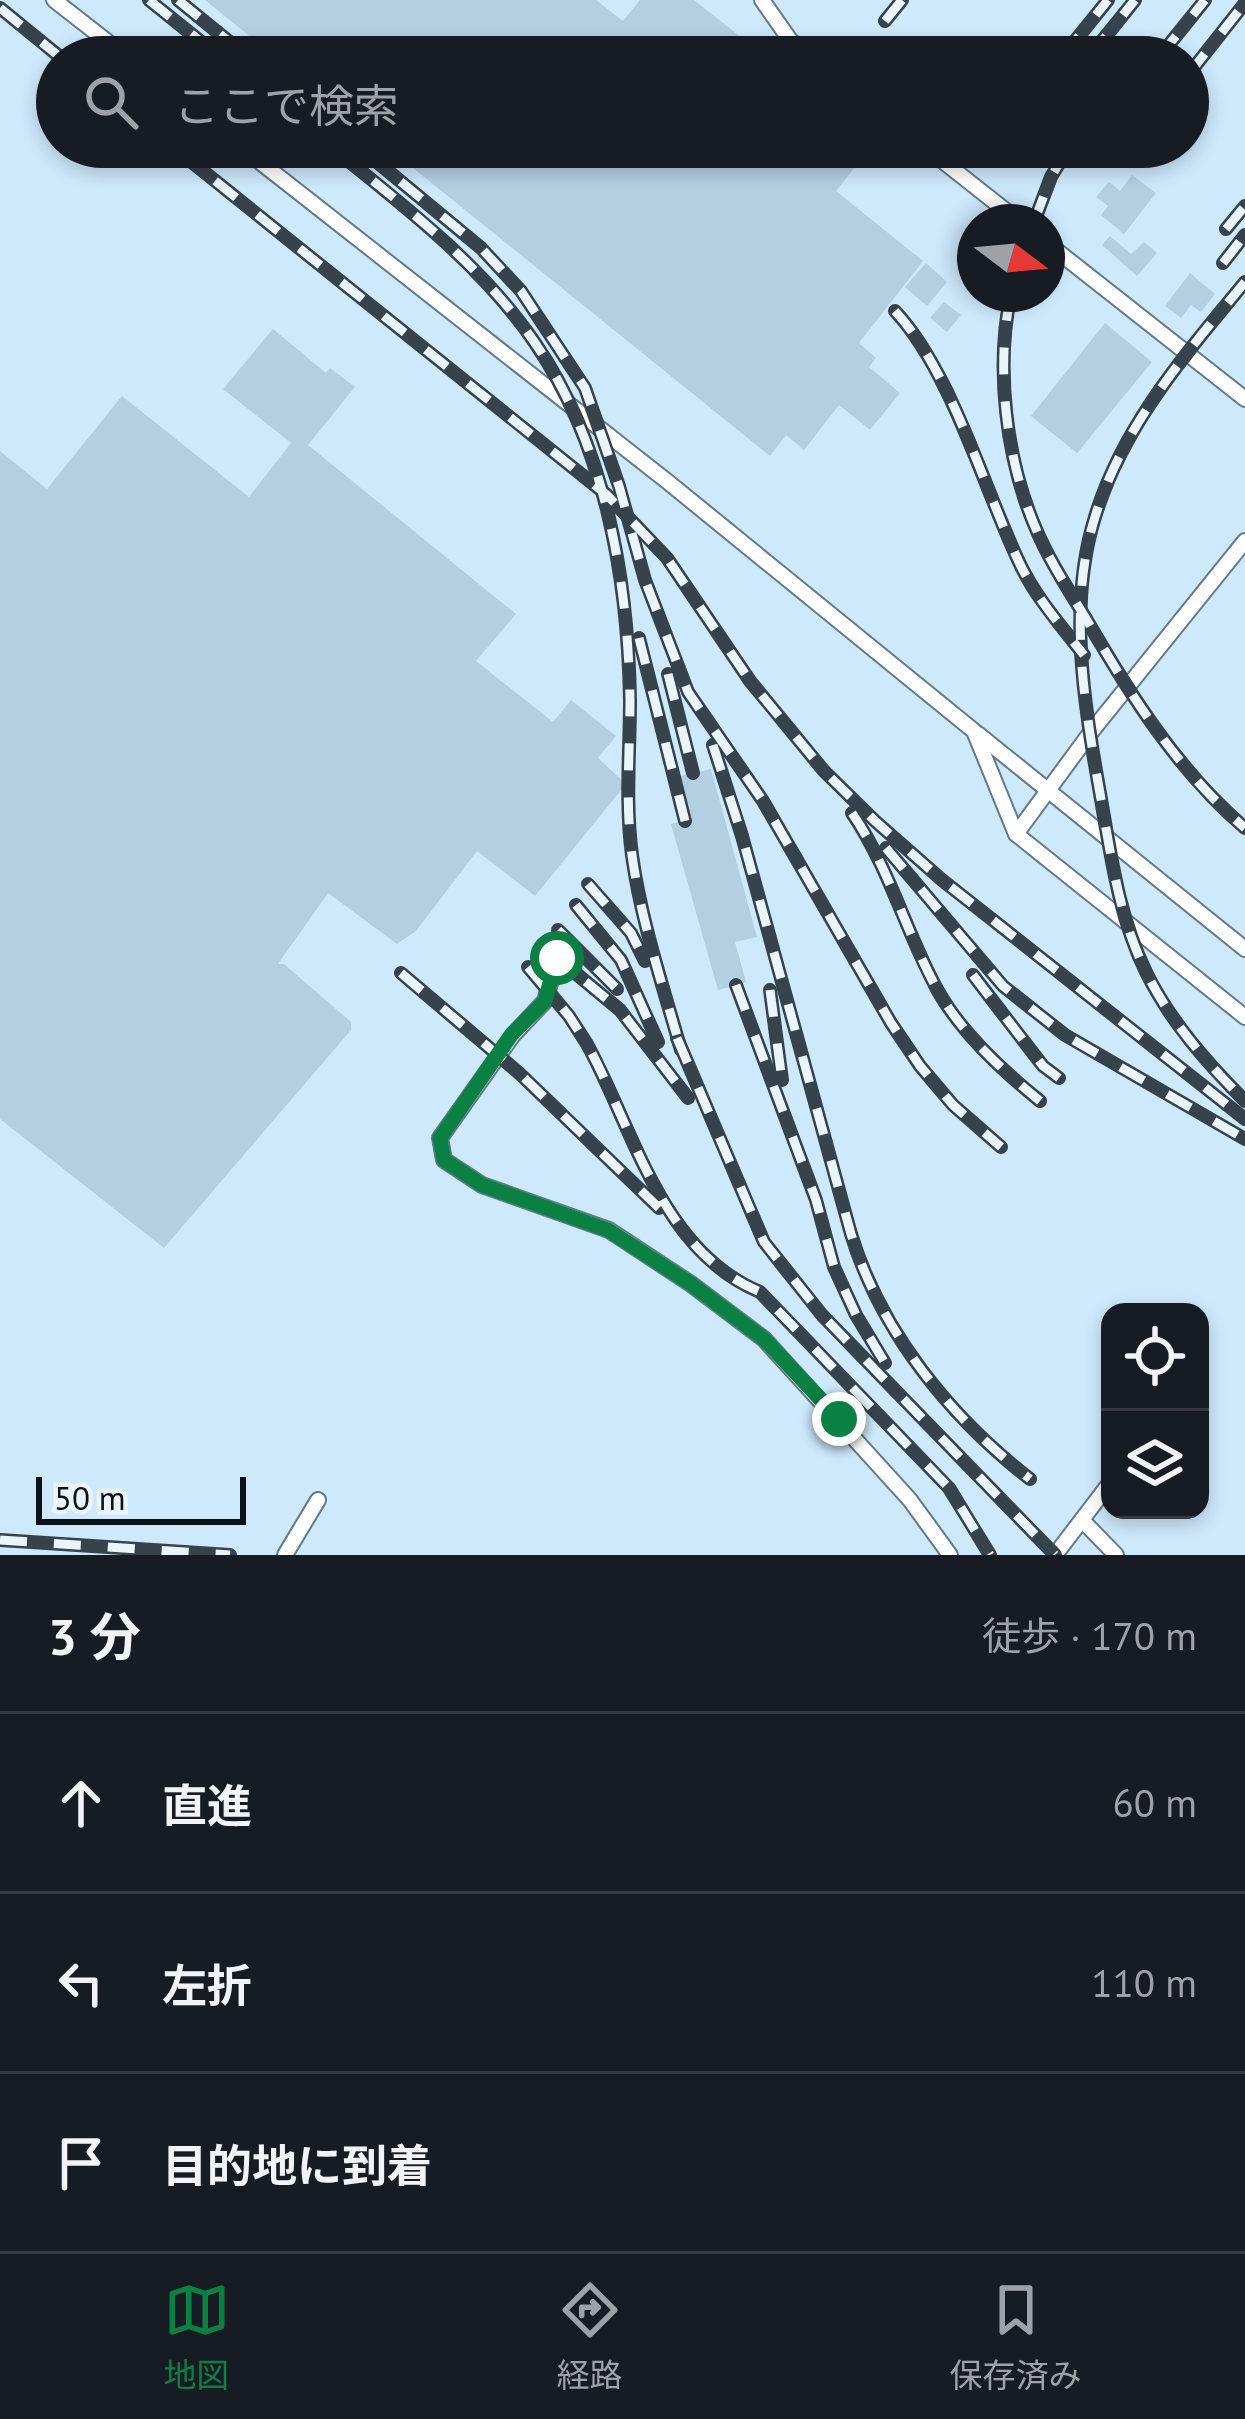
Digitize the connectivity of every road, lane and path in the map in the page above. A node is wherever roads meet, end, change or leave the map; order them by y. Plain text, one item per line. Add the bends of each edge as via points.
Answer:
1 (54, 0) edge
2 (762, 0) edge
3 (100, 36) edge
4 (787, 36) edge
5 (269, 168) edge
6 (953, 168) edge
7 (998, 204) edge
8 (1065, 257) edge
9 (1245, 399) edge
10 (1245, 542) edge
11 (974, 731) junction
12 (1049, 792) junction
13 (1016, 834) junction
14 (560, 948) dead end
15 (1245, 949) edge
16 (1245, 1017) edge
17 (1101, 1495) edge
18 (318, 1500) dead end
19 (1082, 1520) junction
20 (285, 1555) edge
21 (950, 1555) edge
22 (1055, 1555) edge
23 (1116, 1555) edge

1 - 3 lane
2 - 4 lane
5 - 11 lane
6 - 7 lane
8 - 9 lane
10 - 12 lane
11 - 12 lane
11 - 13 lane
12 - 13 lane
12 - 15 lane
13 - 16 lane
14 - 21 lane via 545,1001 512,1034 440,1138 444,1160 482,1185 608,1230 764,1339
17 - 19 lane
18 - 20 lane
19 - 22 lane
19 - 23 lane

